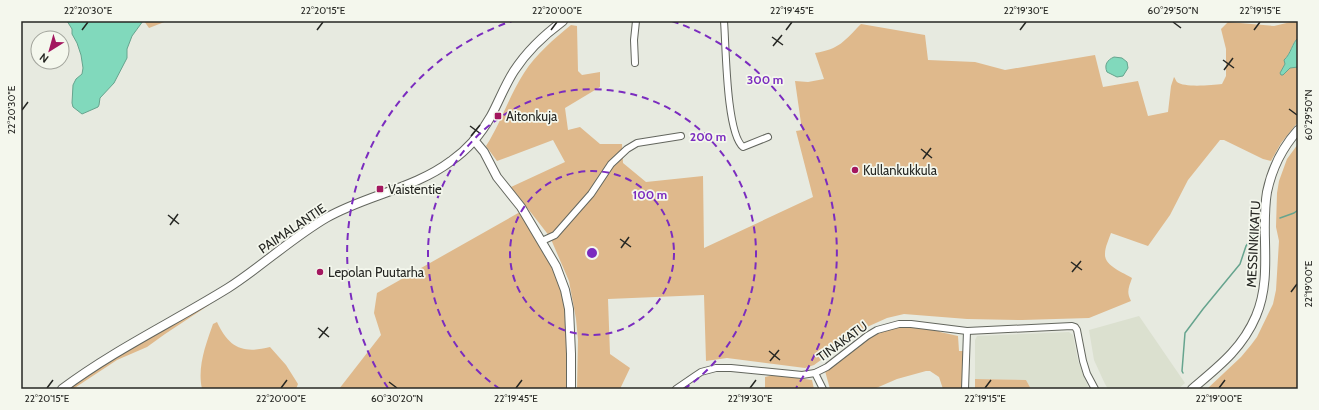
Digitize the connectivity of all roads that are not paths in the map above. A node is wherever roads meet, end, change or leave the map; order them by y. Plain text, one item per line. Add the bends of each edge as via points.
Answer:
1 (562, 21) edge
2 (636, 21) edge
3 (724, 21) edge
4 (635, 63) dead end
5 (1298, 130) edge
6 (681, 136) dead end
7 (768, 137) dead end
8 (474, 140) junction
9 (542, 242) junction
10 (967, 331) junction
11 (815, 373) junction
12 (62, 389) edge
13 (571, 389) edge
14 (676, 389) edge
15 (823, 389) edge
16 (965, 389) edge
17 (1095, 389) edge
18 (1192, 389) edge

1 - 8 street, PAIMALANTIE via 521,61
2 - 4 street
3 - 7 street via 729,109 735,136 743,147
5 - 18 street, MESSINKIKATU via 1280,153 1269,186 1266,207 1265,281 1256,316 1237,349
6 - 9 street via 637,143 627,149 611,164 591,194 555,235
8 - 9 street
8 - 12 street, PAIMALANTIE via 452,161 429,175 354,204 326,218 226,288 103,361
9 - 13 street via 556,266 569,309
10 - 11 street, TINAKATU via 911,324 888,326 867,336
10 - 16 street
10 - 17 street, TINAKATU via 1067,325 1074,327 1083,361
11 - 14 street, TINAKATU via 802,375 716,368 701,372
11 - 15 street

